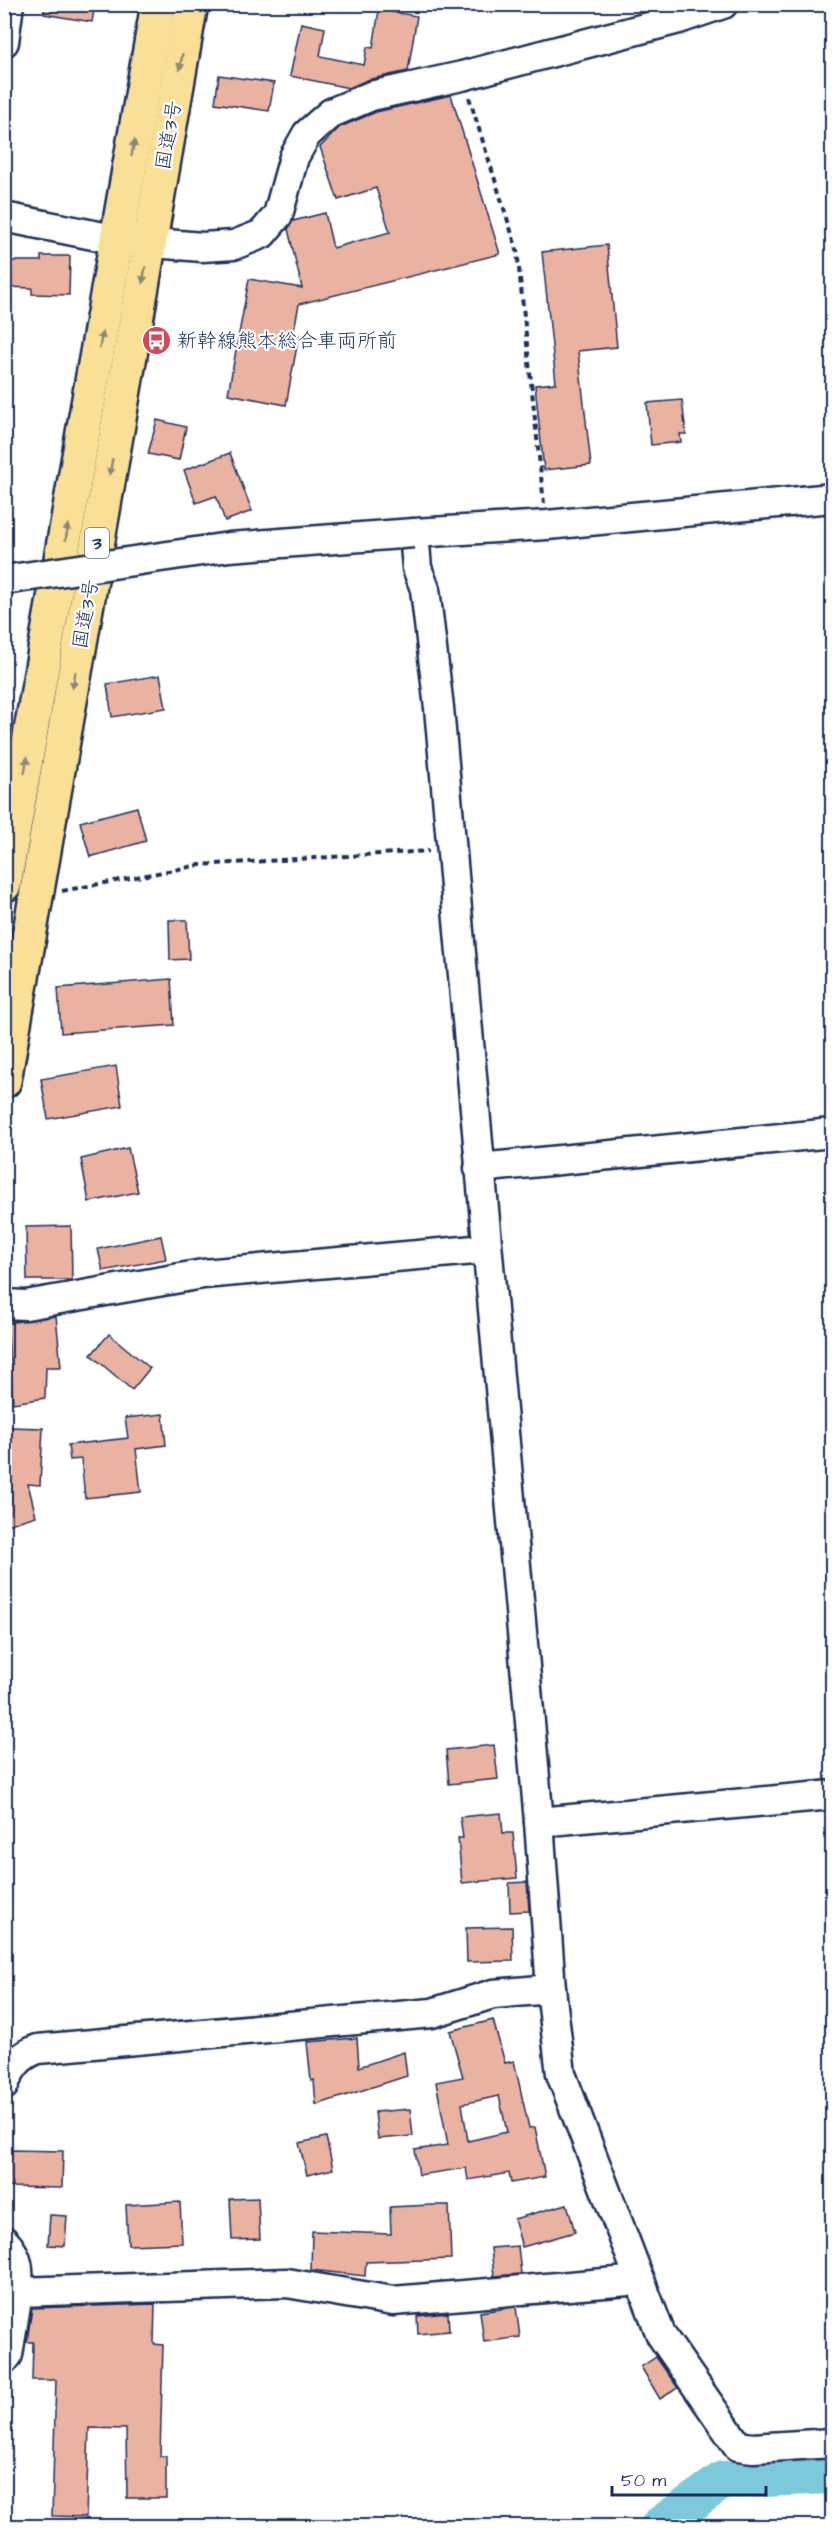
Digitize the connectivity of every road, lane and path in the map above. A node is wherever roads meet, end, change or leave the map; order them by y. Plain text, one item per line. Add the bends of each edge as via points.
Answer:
1 (9, 4) edge
2 (158, 4) edge
3 (191, 4) edge
4 (723, 4) edge
5 (4, 42) edge
6 (462, 76) junction
7 (4, 217) edge
8 (134, 241) junction
9 (832, 498) edge
10 (547, 525) junction
11 (414, 533) junction
12 (4, 580) edge
13 (452, 850) junction
14 (4, 885) edge
15 (37, 896) junction
16 (4, 1082) edge
17 (832, 1133) edge
18 (479, 1168) junction
19 (486, 1249) junction
20 (4, 1304) edge
21 (832, 1795) edge
22 (539, 1822) junction
23 (551, 1989) junction
24 (4, 2085) edge
25 (4, 2241) edge
26 (640, 2280) junction
27 (18, 2292) junction
28 (4, 2360) edge
29 (832, 2443) edge

1 - 5 street
8 -> 2 highway, 国道3号 / 3
3 -> 8 highway, 国道3号 / 3
4 - 6 street
6 - 8 street via 371,96 331,113 307,134 294,158 278,215 262,234 234,244 202,247
6 - 10 path via 517,250
7 - 8 street
14 -> 8 highway, 国道3号 / 3
8 -> 15 highway, 国道3号 / 3
9 - 10 street
10 - 11 street
11 - 12 street, bridge via 217,548
11 - 13 street via 437,687
13 - 15 path via 200,865
13 - 18 street
15 - 16 highway, 国道3号 / 3
17 - 18 street
18 - 19 street
19 - 20 street via 203,1274 26,1305
19 - 22 street
21 - 22 street
22 - 23 street
23 - 24 street via 493,1994 432,2013 38,2049 24,2054
23 - 26 street via 561,2074
25 - 27 street via 19,2264
26 - 27 street via 393,2301 287,2283
26 - 29 street via 661,2335 738,2446
27 - 28 street

